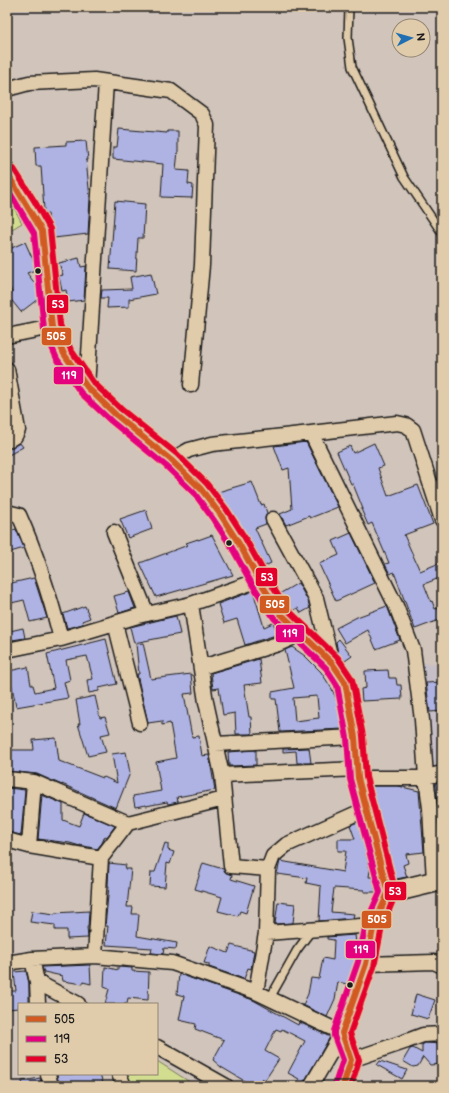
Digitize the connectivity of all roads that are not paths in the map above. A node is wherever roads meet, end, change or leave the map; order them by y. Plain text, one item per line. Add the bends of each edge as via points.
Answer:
1 (349, 7) edge
2 (106, 82) junction
3 (7, 89) edge
4 (7, 173) edge
5 (442, 233) edge
6 (52, 326) junction
7 (7, 336) edge
8 (7, 369) edge
9 (191, 386) dead end
10 (88, 387) junction
11 (311, 433) junction
12 (7, 441) edge
13 (171, 460) junction
14 (7, 512) edge
15 (273, 519) dead end
16 (442, 520) edge
17 (114, 532) dead end
18 (259, 580) junction
19 (191, 604) junction
20 (147, 614) junction
21 (115, 623) junction
22 (301, 634) junction
23 (61, 639) junction
24 (7, 650) edge
25 (332, 663) junction
26 (202, 666) junction
27 (140, 723) dead end
28 (354, 736) junction
29 (215, 744) junction
30 (358, 773) junction
31 (442, 773) edge
32 (222, 775) junction
33 (426, 777) junction
34 (7, 779) edge
35 (34, 782) junction
36 (224, 799) junction
37 (366, 809) junction
38 (128, 822) junction
39 (7, 840) edge
40 (29, 846) junction
41 (100, 858) junction
42 (268, 869) junction
43 (438, 881) edge
44 (388, 893) junction
45 (374, 925) junction
46 (312, 930) junction
47 (266, 933) junction
48 (95, 956) junction
49 (32, 959) junction
50 (7, 963) edge
51 (366, 964) junction
52 (442, 966) edge
53 (37, 982) junction
54 (256, 992) junction
55 (270, 998) junction
56 (38, 1003) edge
57 (76, 1003) edge
58 (342, 1033) junction
59 (442, 1034) edge
60 (158, 1048) edge
61 (351, 1060) junction
62 (48, 1075) edge
63 (119, 1075) edge
64 (51, 1086) edge
65 (124, 1086) edge
66 (226, 1086) edge
67 (311, 1086) edge
68 (343, 1086) edge

1 - 5 lane via 348,38 352,68 404,177
2 - 3 street via 94,80 29,83
2 - 9 street via 171,90 202,114 207,124 202,265
2 - 10 street
4 - 6 street via 42,231
6 - 7 street
6 - 10 street via 64,354
8 - 12 street via 18,430 15,436
10 - 13 street
11 - 13 street via 212,444 189,450
11 - 16 street via 397,423 406,425 413,430
11 - 33 street via 396,606 413,650
13 - 18 street via 201,489 220,514
14 - 23 street via 19,515 32,542
15 - 25 street via 316,598
17 - 20 street
18 - 19 street
18 - 22 street via 280,613
19 - 20 street
19 - 26 street
20 - 21 street
21 - 23 street
21 - 27 street
22 - 25 street
22 - 26 street via 278,644
23 - 24 street
25 - 28 street via 345,682
26 - 29 street
28 - 29 street
28 - 30 street
29 - 32 street
30 - 32 street
30 - 33 street
30 - 37 street
31 - 33 street
32 - 36 street
33 - 43 street via 431,838
34 - 35 street
35 - 38 street
35 - 40 street
36 - 38 street
36 - 42 street via 231,866
37 - 42 street via 286,846 273,856
37 - 44 street
38 - 41 street
39 - 40 street
40 - 41 street
41 - 48 street
42 - 47 street
43 - 44 street
44 - 45 street
45 - 46 street
45 - 51 street
46 - 47 street
46 - 55 lane via 297,950
47 - 54 street
48 - 49 street
48 - 54 street via 172,963
49 - 50 street
49 - 53 street
51 - 52 street via 434,962
51 - 58 street
53 - 56 street
53 - 57 street
54 - 55 street
55 - 58 street
58 - 61 street
58 - 67 street
59 - 61 street via 422,1035
60 - 66 street
61 - 68 street
62 - 64 street
63 - 65 street

